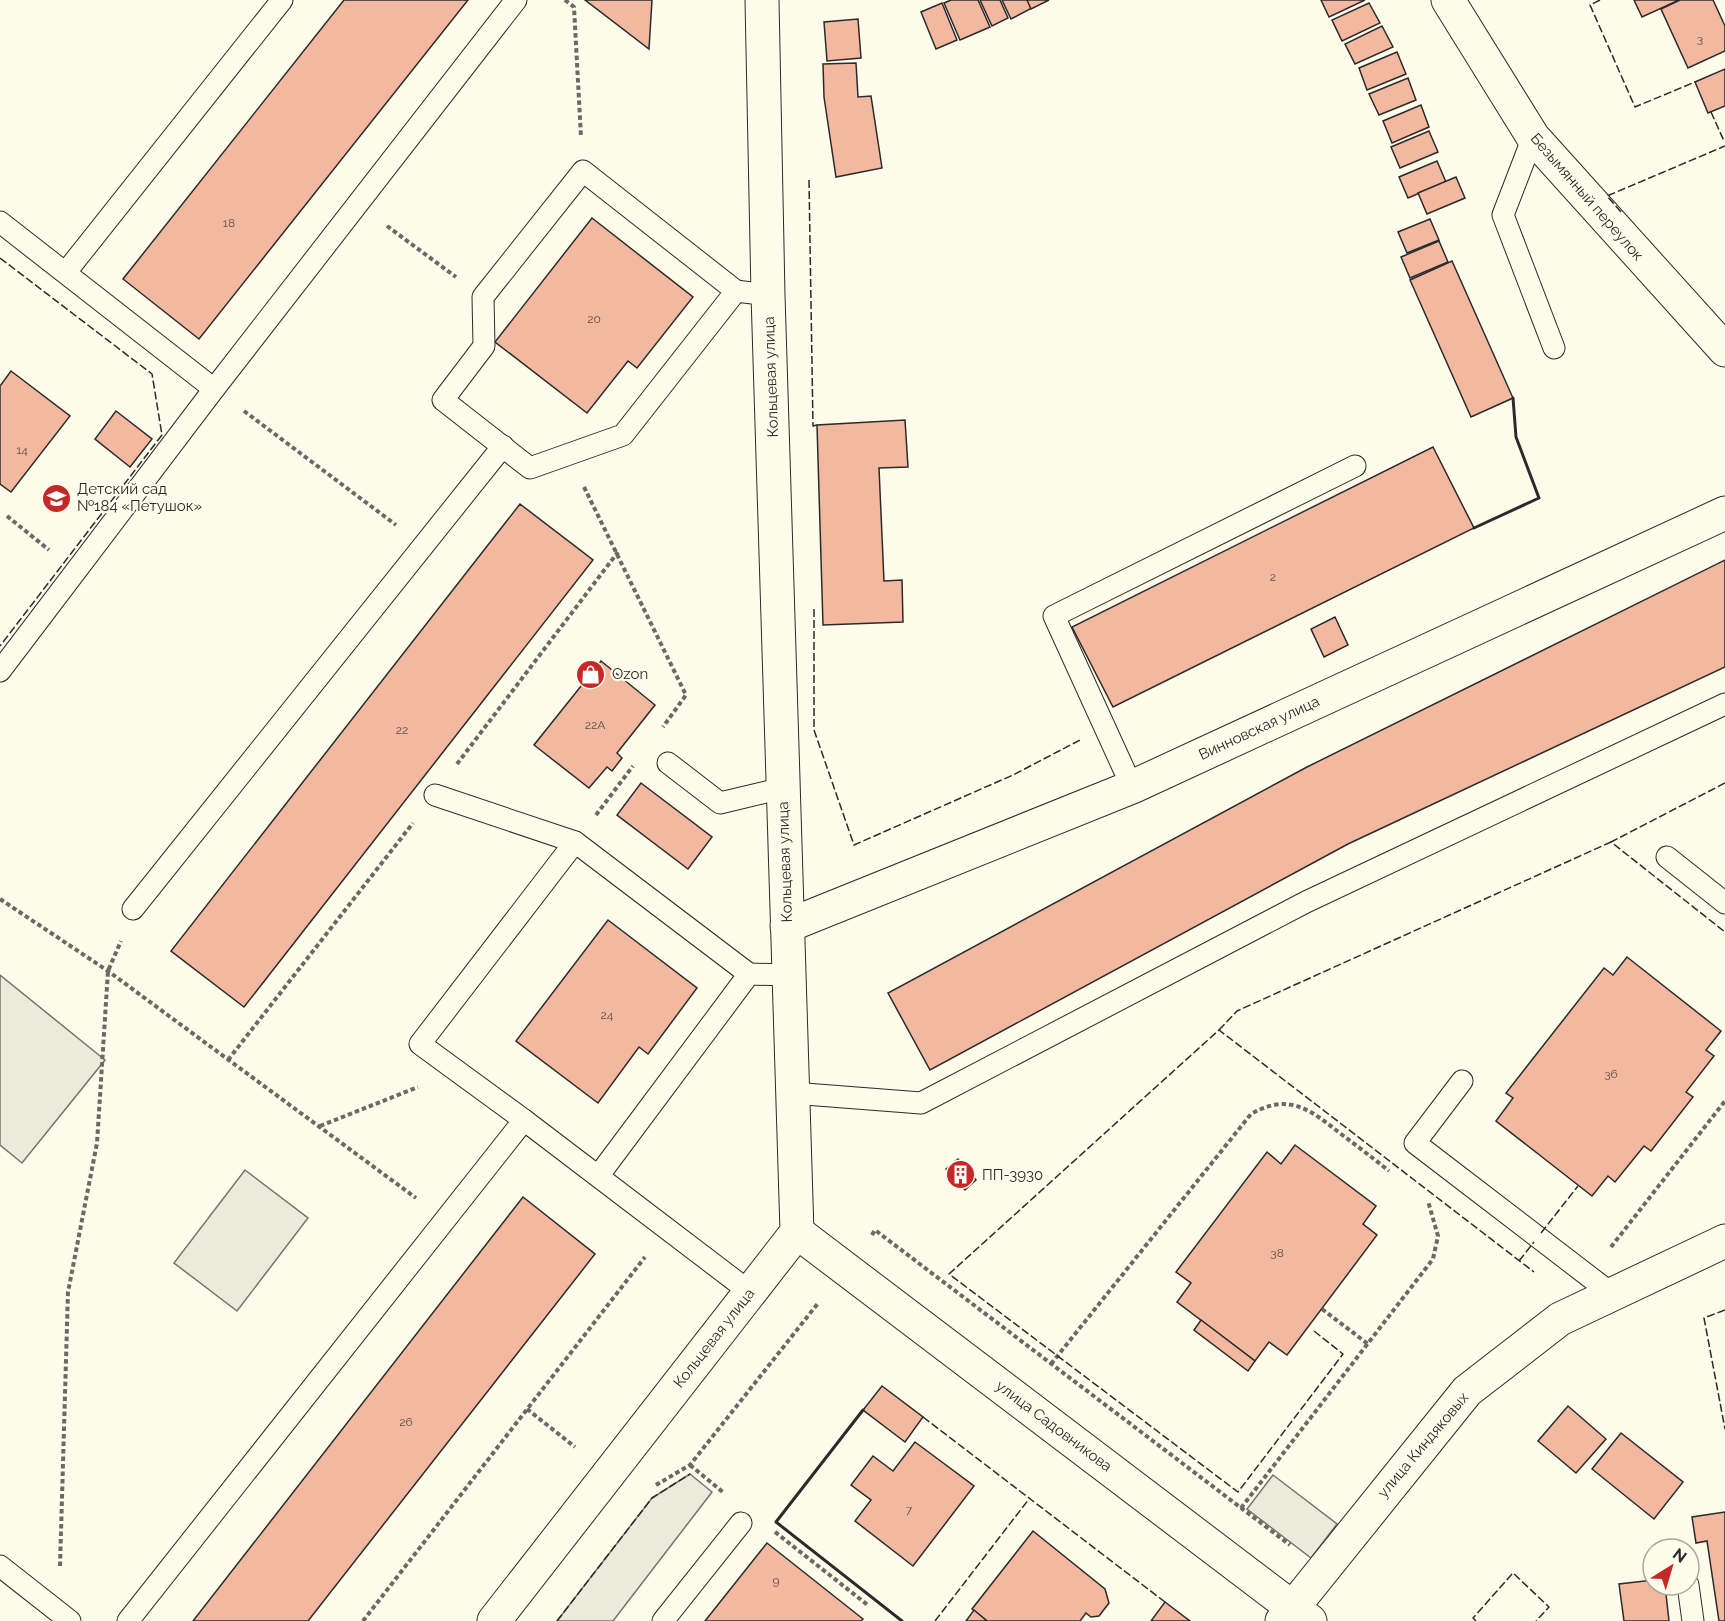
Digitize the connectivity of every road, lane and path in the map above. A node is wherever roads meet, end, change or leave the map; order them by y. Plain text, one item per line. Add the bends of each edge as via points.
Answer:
1 (282, 0) edge
2 (516, 0) edge
3 (565, 0) edge
4 (762, 0) edge
5 (1448, 0) edge
6 (1533, 137) junction
7 (583, 171) junction
8 (358, 204) junction
9 (0, 222) edge
10 (66, 272) junction
11 (736, 291) junction
12 (768, 295) junction
13 (483, 297) junction
14 (1554, 348) dead end
15 (1725, 350) edge
16 (214, 388) junction
17 (503, 446) junction
18 (568, 454) junction
19 (1355, 466) dead end
20 (1725, 513) edge
21 (7, 516) dead end
22 (424, 545) junction
23 (76, 570) junction
24 (0, 671) edge
25 (1725, 704) edge
26 (659, 732) dead end
27 (638, 759) dead end
28 (668, 763) dead end
29 (1132, 787) junction
30 (783, 788) junction
31 (435, 795) dead end
32 (575, 842) junction
33 (1667, 857) dead end
34 (0, 899) edge
35 (1725, 903) edge
36 (133, 909) joint
37 (787, 926) junction
38 (108, 971) junction
39 (749, 974) junction
40 (788, 975) junction
41 (457, 1071) junction
42 (1462, 1080) dead end
43 (792, 1093) junction
44 (1725, 1101) edge
45 (524, 1120) junction
46 (319, 1127) junction
47 (1393, 1174) dead end
48 (599, 1175) junction
49 (1421, 1196) dead end
50 (444, 1218) junction
51 (667, 1228) junction
52 (797, 1232) junction
53 (881, 1235) dead end
54 (1725, 1241) edge
55 (1600, 1285) junction
56 (750, 1292) junction
57 (1322, 1309) dead end
58 (1368, 1344) junction
59 (1051, 1364) junction
60 (690, 1465) dead end
61 (731, 1498) dead end
62 (1241, 1508) junction
63 (741, 1522) dead end
64 (768, 1527) dead end
65 (0, 1566) edge
66 (1322, 1569) junction
67 (1690, 1597) edge
68 (869, 1606) dead end
69 (1295, 1616) edge
70 (64, 1617) edge
71 (128, 1621) edge
72 (363, 1621) edge
73 (494, 1621) edge
74 (663, 1621) edge
75 (1693, 1621) edge

1 - 10 lane
2 - 8 lane
3 - 7 path via 574,7
4 - 12 street, Кольцевая улица
5 - 6 street, Безымянный переулок
6 - 14 lane via 1503,215
6 - 15 street, Безымянный переулок
7 - 11 lane
7 - 13 lane
8 - 13 path
8 - 16 lane
9 - 10 lane
10 - 16 lane
11 - 12 lane
11 - 18 lane via 623,435
12 - 30 street, Кольцевая улица
13 - 17 lane via 484,346 443,400
16 - 22 path
16 - 23 lane
17 - 18 lane via 530,468
17 - 22 lane
18 - 26 path via 686,695
19 - 29 lane via 1054,616
20 - 29 street, Винновская улица
21 - 23 path
22 - 36 lane
23 - 24 lane
25 - 43 lane via 1306,902 921,1103
27 - 32 path
28 - 30 lane via 720,803
29 - 37 street, Винновская улица
30 - 37 street, Кольцевая улица
31 - 32 lane
32 - 39 lane
32 - 41 lane via 420,1044
33 - 35 lane
34 - 38 path
36 - 38 path
37 - 40 street, Кольцевая улица
38 - 46 path
38 - 70 path via 97,1143 68,1292
39 - 40 lane
39 - 48 lane
40 - 43 street, Кольцевая улица
41 - 45 lane
41 - 46 path
42 - 55 lane via 1414,1143
43 - 52 street, Кольцевая улица
44 - 55 path
45 - 48 lane
45 - 50 lane
46 - 50 path
47 - 59 path via 1309,1109 1289,1104 1266,1105 1240,1124
48 - 51 lane
49 - 58 path via 1431,1203 1438,1236 1433,1259
50 - 71 lane
51 - 56 lane
51 - 72 path
52 - 56 street, Кольцевая улица
52 - 69 street, улица Садовникова
53 - 59 path
54 - 55 street, улица Киндяковых
55 - 66 street, улица Киндяковых via 1467,1391
56 - 73 street, Кольцевая улица
57 - 58 path
58 - 62 path
59 - 62 path
60 - 61 path
62 - 66 path
63 - 74 lane
64 - 68 path
65 - 70 lane
66 - 69 street, улица Киндяковых
67 - 75 lane

